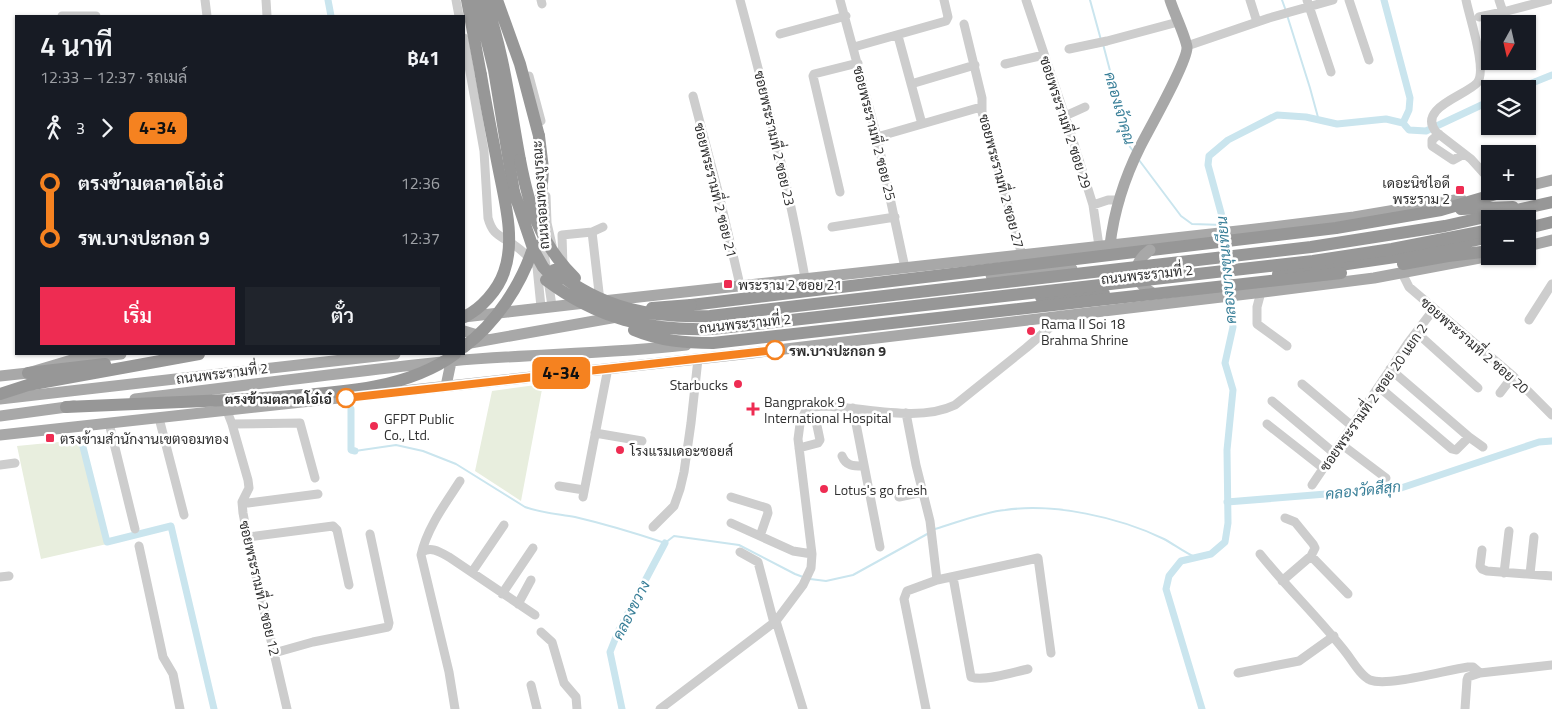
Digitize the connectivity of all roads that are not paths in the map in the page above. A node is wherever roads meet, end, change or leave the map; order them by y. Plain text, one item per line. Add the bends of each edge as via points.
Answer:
1 (205, 0) edge
2 (266, 0) edge
3 (456, 0) edge
4 (467, 0) edge
5 (477, 0) edge
6 (485, 0) edge
7 (495, 0) edge
8 (503, 0) edge
9 (740, 0) edge
10 (840, 0) edge
11 (944, 0) edge
12 (1026, 0) edge
13 (1170, 0) edge
14 (1250, 0) edge
15 (1333, 0) edge
16 (1349, 0) edge
17 (1466, 0) edge
18 (1499, 0) edge
19 (1549, 0) edge
20 (1308, 3) edge
21 (1503, 12) junction
22 (207, 15) edge
23 (267, 15) edge
24 (459, 15) edge
25 (846, 16) junction
26 (1479, 17) dead end
27 (1178, 22) junction
28 (1257, 22) junction
29 (964, 24) dead end
30 (780, 34) dead end
31 (898, 36) junction
32 (465, 44) edge
33 (1187, 46) junction
34 (854, 47) junction
35 (1069, 49) dead end
36 (1044, 55) junction
37 (1369, 60) dead end
38 (858, 63) junction
39 (1004, 64) dead end
40 (975, 65) junction
41 (1330, 72) dead end
42 (911, 84) junction
43 (693, 96) dead end
44 (981, 106) junction
45 (1085, 107) dead end
46 (1065, 116) junction
47 (922, 124) junction
48 (1437, 133) junction
49 (877, 137) junction
50 (1464, 154) junction
51 (1481, 170) edge
52 (1552, 180) edge
53 (1536, 184) edge
54 (840, 192) dead end
55 (1481, 195) edge
56 (1481, 198) edge
57 (1552, 198) edge
58 (1120, 200) junction
59 (1552, 202) edge
60 (1093, 205) junction
61 (1514, 207) junction
62 (1441, 210) junction
63 (1552, 216) edge
64 (895, 217) junction
65 (1536, 220) edge
66 (1552, 222) edge
67 (1536, 226) edge
68 (603, 227) dead end
69 (832, 227) dead end
70 (592, 232) junction
71 (1481, 232) edge
72 (1481, 240) edge
73 (1552, 240) edge
74 (1481, 242) edge
75 (1536, 244) edge
76 (1105, 246) junction
77 (1150, 250) junction
78 (1481, 253) edge
79 (1022, 255) junction
80 (1448, 256) junction
81 (1481, 258) edge
82 (1093, 267) junction
83 (905, 268) junction
84 (1402, 273) junction
85 (554, 274) junction
86 (805, 278) junction
87 (1552, 284) edge
88 (740, 286) junction
89 (1258, 292) junction
90 (1154, 294) junction
91 (1092, 295) junction
92 (594, 301) junction
93 (552, 306) junction
94 (1434, 309) junction
95 (484, 315) junction
96 (1061, 315) junction
97 (465, 316) edge
98 (465, 317) edge
99 (1529, 320) dead end
100 (465, 331) edge
101 (465, 332) edge
102 (1417, 333) junction
103 (494, 339) junction
104 (465, 345) edge
105 (465, 346) edge
106 (1287, 346) dead end
107 (104, 355) edge
108 (178, 355) edge
109 (193, 355) edge
110 (386, 355) edge
111 (86, 356) edge
112 (453, 358) edge
113 (698, 359) junction
114 (608, 368) junction
115 (1390, 369) junction
116 (28, 373) junction
117 (0, 376) edge
118 (1513, 376) junction
119 (1302, 384) dead end
120 (446, 386) junction
121 (1378, 387) junction
122 (1478, 388) dead end
123 (1500, 392) dead end
124 (0, 394) edge
125 (0, 399) edge
126 (1272, 401) dead end
127 (66, 407) junction
128 (853, 408) junction
129 (226, 411) junction
130 (906, 413) junction
131 (1552, 415) edge
132 (0, 416) edge
133 (159, 418) junction
134 (816, 421) dead end
135 (109, 423) junction
136 (232, 424) junction
137 (1267, 424) dead end
138 (1352, 426) junction
139 (595, 433) junction
140 (0, 435) edge
141 (1468, 437) junction
142 (642, 441) dead end
143 (1341, 444) junction
144 (1483, 447) dead end
145 (799, 448) junction
146 (1334, 453) junction
147 (842, 456) dead end
148 (15, 463) dead end
149 (0, 465) edge
150 (863, 466) junction
151 (1323, 468) junction
152 (315, 478) dead end
153 (1386, 478) dead end
154 (460, 481) dead end
155 (1312, 485) dead end
156 (559, 486) dead end
157 (923, 492) junction
158 (318, 494) dead end
159 (731, 497) dead end
160 (899, 497) dead end
161 (242, 502) junction
162 (184, 515) dead end
163 (1285, 518) dead end
164 (731, 523) dead end
165 (504, 525) dead end
166 (653, 527) dead end
167 (135, 529) dead end
168 (1509, 531) dead end
169 (370, 534) dead end
170 (760, 536) junction
171 (248, 537) junction
172 (1534, 537) dead end
173 (139, 546) dead end
174 (533, 548) dead end
175 (880, 548) dead end
176 (1482, 550) dead end
177 (422, 552) junction
178 (740, 552) dead end
179 (812, 554) junction
180 (1260, 554) dead end
181 (1311, 556) junction
182 (472, 572) junction
183 (1504, 573) junction
184 (1530, 574) junction
185 (953, 576) junction
186 (1552, 576) edge
187 (531, 580) dead end
188 (937, 580) junction
189 (1282, 581) junction
190 (349, 585) dead end
191 (502, 594) junction
192 (1348, 594) dead end
193 (518, 604) junction
194 (535, 614) dead end
195 (775, 622) junction
196 (541, 632) dead end
197 (1334, 636) junction
198 (1051, 653) dead end
199 (274, 654) junction
200 (1552, 665) edge
201 (1028, 669) dead end
202 (1238, 673) dead end
203 (1480, 673) junction
204 (531, 685) dead end
205 (180, 709) edge
206 (287, 709) edge
207 (456, 709) edge
208 (537, 709) edge
209 (578, 709) edge
210 (660, 709) edge
211 (803, 709) edge
212 (926, 709) edge
213 (1465, 709) edge

1 - 22 street
2 - 23 street
3 - 24 street
4 - 97 highway, bridge via 509,240 504,272 497,285 489,298
5 - 91 highway, bridge via 494,70 514,192 534,251 543,267 578,302 609,321 655,334 687,336 813,323 984,299
6 - 82 highway, bridge via 505,74 531,209 543,237 579,282 620,306 651,314 694,314
7 - 93 street, ถนนจอมทองบูรณะ via 533,119 539,152 540,226
7 - 104 highway, bridge via 520,64 539,136 542,202 538,230 519,281 503,306
8 - 85 street, ถนนจอมทองบูรณะ via 537,103 546,161 547,223 556,261
9 - 86 street, ซอยพระรามที่ 2 ซอย 23 via 776,134
10 - 25 street, ซอยพระรามที่ 2 ซอย 25
11 - 31 street via 948,20
12 - 36 street, ซอยพระรามที่ 2 ซอย 29
13 - 27 main road
14 - 28 street
15 - 20 street
16 - 37 street
17 - 48 street via 1481,75 1478,82 1436,109 1431,118
18 - 21 street
19 - 21 street
20 - 28 street
20 - 41 street
21 - 26 street
25 - 30 street
25 - 34 street, ซอยพระรามที่ 2 ซอย 25
27 - 33 main road
27 - 35 street
28 - 33 street
29 - 40 street, ซอยพระรามที่ 2 ซอย 27
31 - 34 street
31 - 42 street
32 - 93 street via 484,151 491,228 497,236 512,243 535,263
33 - 58 main road via 1182,66 1140,147
34 - 38 street, ซอยพระรามที่ 2 ซอย 25
36 - 39 street
36 - 46 street, ซอยพระรามที่ 2 ซอย 29
38 - 49 street, ซอยพระรามที่ 2 ซอย 25
38 - 54 street via 813,76
40 - 42 street
40 - 44 street, ซอยพระรามที่ 2 ซอย 27
42 - 47 street
43 - 88 street, ซอยพระรามที่ 2 ซอย 21
44 - 47 street
44 - 79 street, ซอยพระรามที่ 2 ซอย 27
45 - 46 street
46 - 60 street, ซอยพระรามที่ 2 ซอย 29
47 - 49 street
48 - 50 street
48 - 50 street via 1432,146 1453,160
49 - 64 street, ซอยพระรามที่ 2 ซอย 25
50 - 51 street
52 - 53 main road
55 - 76 main road via 1391,211
56 - 62 highway
57 - 61 highway, ถนนพระรามที่ 2
58 - 60 street
58 - 76 main road
59 - 92 highway, bridge via 1445,226 1328,244 730,314 651,314
60 - 76 street, ซอยพระรามที่ 2 ซอย 29
61 - 62 highway
61 - 82 highway, ถนนพระรามที่ 2 via 1399,230
62 - 77 highway via 1336,228
63 - 65 highway
64 - 69 street
64 - 83 street, ซอยพระรามที่ 2 ซอย 25
66 - 67 highway
68 - 70 street
70 - 85 street via 562,235
70 - 92 street
71 - 92 highway, bridge via 1313,261 697,330 658,328 623,320
72 - 91 highway, ถนนพระรามที่ 2 via 1402,256
73 - 75 main road
74 - 80 highway
76 - 79 main road
77 - 90 main road, bridge via 1139,260 1136,274 1141,285
77 - 92 highway, bridge via 674,307 652,308
78 - 80 highway
79 - 83 main road
80 - 90 highway, bridge via 1341,273
81 - 84 main road
82 - 103 main road, ถนนพระรามที่ 2 via 920,281 694,306
83 - 86 main road
84 - 89 main road
84 - 94 street, ซอยพระรามที่ 2 ซอย 20 via 1409,287
85 - 92 highway, bridge
85 - 92 highway, bridge via 571,297
85 - 93 street via 561,283
86 - 88 main road
87 - 99 street
88 - 92 main road
89 - 96 main road
89 - 106 street via 1257,324
90 - 92 highway, bridge via 706,343 655,337 628,327
91 - 112 main road, ถนนพระรามที่ 2 via 676,346
92 - 93 main road
93 - 95 main road
94 - 102 street, ซอยพระรามที่ 2 ซอย 20 แยก 2
94 - 118 street, ซอยพระรามที่ 2 ซอย 20
95 - 98 main road
95 - 100 main road
96 - 113 main road
96 - 130 street via 1026,348 955,405 936,412
101 - 103 main road
102 - 115 street, ซอยพระรามที่ 2 ซอย 20 แยก 2
102 - 122 street
103 - 105 main road, ถนนพระรามที่ 2
107 - 111 main road
108 - 116 highway
109 - 124 highway via 28,385
110 - 125 main road, ถนนพระรามที่ 2
111 - 116 main road
112 - 120 main road
112 - 127 main road, ถนนพระรามที่ 2
112 - 127 highway, bridge via 380,385 339,391 250,399
113 - 114 main road
113 - 166 street via 680,489 674,506
114 - 120 main road
114 - 139 street
115 - 121 street, ซอยพระรามที่ 2 ซอย 20 แยก 2
115 - 141 street
116 - 117 main road
118 - 123 street
118 - 131 street, ซอยพระรามที่ 2 ซอย 20
119 - 138 street
120 - 129 main road
121 - 138 street, ซอยพระรามที่ 2 ซอย 20 แยก 2
121 - 141 street via 1452,449 1459,448
126 - 146 street
127 - 132 main road, ถนนพระรามที่ 2
128 - 130 street
128 - 145 street via 823,406 805,412 800,424
128 - 150 street
129 - 133 main road
129 - 136 street, ซอยพระรามที่ 2 ซอย 12
130 - 157 street
133 - 135 main road
133 - 162 street
134 - 145 street via 820,440
135 - 140 main road
135 - 167 street
136 - 152 street via 300,423
136 - 161 street, ซอยพระรามที่ 2 ซอย 12 via 248,480 249,488
137 - 151 street
138 - 143 street, ซอยพระรามที่ 2 ซอย 20 แยก 2
139 - 142 street
139 - 156 street via 584,494
141 - 144 street
143 - 146 street, ซอยพระรามที่ 2 ซอย 20 แยก 2
143 - 153 street
145 - 179 street
146 - 151 street, ซอยพระรามที่ 2 ซอย 20 แยก 2
147 - 150 street via 848,464
148 - 149 street
150 - 175 street
151 - 155 street, ซอยพระรามที่ 2 ซอย 20 แยก 2
154 - 177 street via 423,542
157 - 160 street
157 - 188 street
158 - 161 street
159 - 170 street via 767,508
161 - 171 street, ซอยพระรามที่ 2 ซอย 12
163 - 181 street via 1295,522 1313,544 1315,548
164 - 170 street
165 - 182 street
168 - 183 street
169 - 199 street via 388,627 313,642
170 - 179 street via 793,551
171 - 190 street via 333,526 337,530
171 - 199 street, ซอยพระรามที่ 2 ซอย 12
172 - 184 street
173 - 205 street via 163,657 173,674
174 - 191 street
176 - 183 street via 1482,569
177 - 182 street via 436,550
177 - 207 street
178 - 195 street via 758,562
179 - 195 street via 811,568 803,585
180 - 189 street
181 - 189 street
181 - 192 street
182 - 191 street
183 - 184 street
184 - 186 street
185 - 188 street
185 - 198 street via 1038,558
185 - 201 street via 971,677
187 - 193 street
188 - 212 street via 906,591 904,595
189 - 197 street
191 - 193 street
193 - 194 street
195 - 210 street
195 - 211 street
196 - 209 street via 552,642 564,683 576,697
197 - 202 street via 1299,661
197 - 203 street via 1368,679 1414,678 1468,667
199 - 206 street, ซอยพระรามที่ 2 ซอย 12
200 - 203 street
203 - 213 street via 1466,680
204 - 208 street

